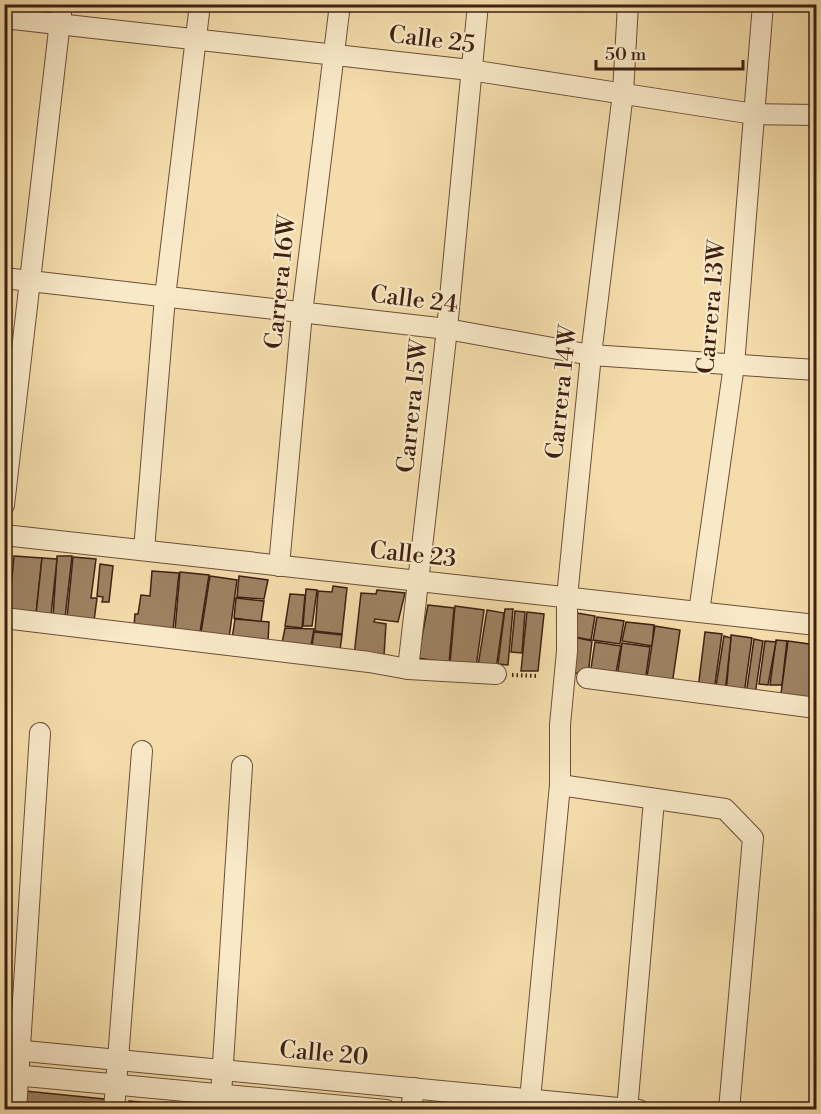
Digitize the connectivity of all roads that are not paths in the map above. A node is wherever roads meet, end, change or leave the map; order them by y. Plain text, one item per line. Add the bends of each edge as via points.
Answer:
1 (62, 4) edge
2 (200, 4) edge
3 (340, 4) edge
4 (478, 4) edge
5 (628, 4) edge
6 (764, 4) edge
7 (4, 18) edge
8 (60, 24) junction
9 (195, 39) junction
10 (335, 54) junction
11 (470, 70) junction
12 (622, 93) junction
13 (754, 114) junction
14 (816, 115) edge
15 (4, 278) edge
16 (30, 280) junction
17 (165, 297) junction
18 (302, 313) junction
19 (447, 329) junction
20 (591, 355) junction
21 (734, 365) junction
22 (816, 369) edge
23 (4, 505) edge
24 (4, 535) edge
25 (144, 550) junction
26 (279, 566) junction
27 (419, 581) junction
28 (567, 597) junction
29 (699, 612) junction
30 (4, 618) edge
31 (816, 625) edge
32 (408, 669) junction
33 (496, 674) dead end
34 (587, 678) dead end
35 (816, 708) edge
36 (40, 733) dead end
37 (142, 751) dead end
38 (242, 766) dead end
39 (560, 785) junction
40 (654, 800) junction
41 (13, 1050) edge
42 (118, 1060) junction
43 (222, 1070) junction
44 (12, 1075) edge
45 (322, 1079) junction
46 (116, 1085) junction
47 (414, 1088) junction
48 (220, 1102) edge
49 (320, 1103) junction
50 (530, 1104) edge
51 (631, 1109) edge
52 (16, 1110) edge
53 (114, 1110) edge
54 (386, 1110) edge
55 (411, 1110) edge
56 (729, 1110) edge

1 - 8 street
2 - 9 street
3 - 10 street, Carrera 16W
4 - 11 street, Carrera 15W
5 - 12 street, Carrera 14W
6 - 13 street, Carrera 13W
7 - 8 street, Calle 25
8 - 9 street, Calle 25
8 - 16 street
9 - 10 street, Calle 25
9 - 17 street
10 - 11 street, Calle 25
10 - 18 street, Carrera 16W
11 - 12 street, Calle 25
11 - 19 street, Carrera 15W
12 - 13 street, Calle 25
12 - 20 street, Carrera 14W
13 - 14 street, Calle 25
13 - 21 street, Carrera 13W
15 - 16 street, Calle 24
16 - 17 street, Calle 24
16 - 23 street
17 - 18 street, Calle 24
17 - 25 street
18 - 19 street, Calle 24
18 - 26 street, Carrera 16W
19 - 20 street, Calle 24
19 - 27 street, Carrera 15W
20 - 21 street, Calle 24
20 - 28 street, Carrera 14W
21 - 22 street, Calle 24
21 - 29 street, Carrera 13W
24 - 25 street, Calle 23
25 - 26 street, Calle 23
26 - 27 street, Calle 23
27 - 28 street, Calle 23
27 - 32 street, Carrera 15W
28 - 29 street, Calle 23
28 - 39 street, Carrera 14W
29 - 31 street, Calle 23
30 - 32 street
32 - 33 street
34 - 35 street
36 - 41 street
37 - 42 street
38 - 43 street
39 - 40 street
39 - 50 street, Carrera 14W
40 - 51 street
40 - 56 street via 725,809 753,838
41 - 42 street, Calle 20
41 - 44 street
42 - 43 street, Calle 20
42 - 46 street
43 - 45 street, Calle 20
43 - 48 street
44 - 46 street, Calle 20
44 - 52 street
45 - 47 street, Calle 20
45 - 49 street
46 - 48 street, Calle 20
46 - 53 street
47 - 50 street, Calle 20
47 - 55 street
48 - 49 street, Calle 20
49 - 54 street, Calle 20
50 - 51 street, Calle 20

